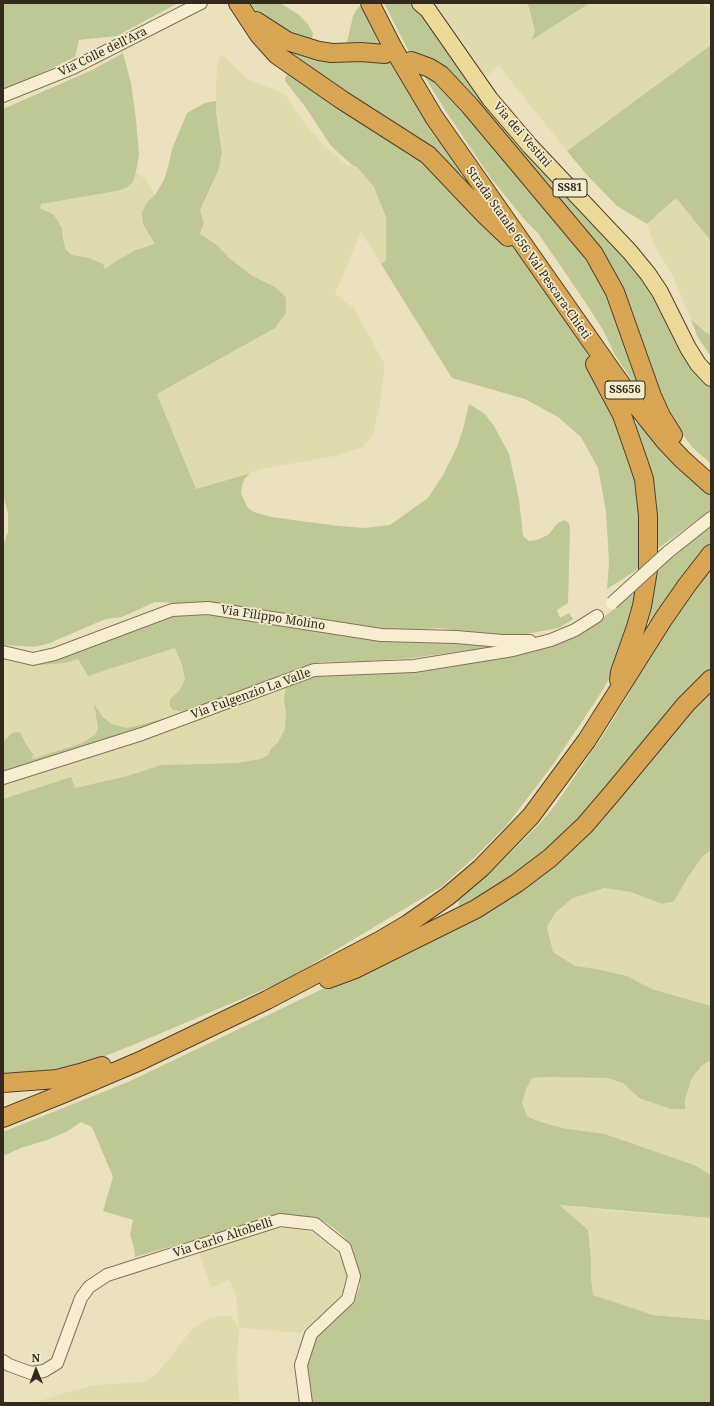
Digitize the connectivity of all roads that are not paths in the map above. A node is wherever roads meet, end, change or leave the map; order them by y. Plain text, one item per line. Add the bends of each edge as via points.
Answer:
1 (201, 3) edge
2 (370, 3) edge
3 (420, 3) edge
4 (243, 9) edge
5 (385, 54) dead end
6 (411, 61) dead end
7 (3, 96) edge
8 (535, 262) junction
9 (558, 295) junction
10 (711, 378) edge
11 (706, 481) edge
12 (711, 518) edge
13 (711, 554) edge
14 (612, 603) dead end
15 (597, 616) dead end
16 (551, 640) junction
17 (3, 652) edge
18 (711, 679) edge
19 (616, 695) junction
20 (3, 778) edge
21 (267, 1000) junction
22 (140, 1061) junction
23 (3, 1083) edge
24 (64, 1094) junction
25 (3, 1118) edge
26 (3, 1130) edge
27 (3, 1361) edge
28 (306, 1403) edge

1 - 7 street, Via Colle dell'Ara via 73,68
2 - 8 highway, Strada Statale 656 Val Pescara-Chieti / SS656 via 396,54 434,118
3 - 10 main road, Via dei Vestini / SS81 via 428,10 490,99 648,274 688,348
4 - 5 highway via 287,41 302,47 332,53
4 - 8 highway via 277,55 428,155 485,215
6 - 11 highway via 441,75 594,254 615,292 644,378 660,416
8 - 9 highway, Strada Statale 656 Val Pescara-Chieti / SS656
9 - 11 highway, Strada Statale 656 Val Pescara-Chieti / SS656 via 636,405 682,460
9 - 19 highway via 622,415 644,479 648,516 648,570 642,606 620,672
12 - 14 street, bridge via 668,552
13 - 19 highway via 664,618
15 - 16 street, Via Fulgenzio La Valle via 575,630
16 - 17 street, Via Filippo Molino via 502,641 381,635 208,608 172,610 55,654 34,658
16 - 20 street, Via Fulgenzio La Valle via 513,650 414,666 314,670 142,734
18 - 21 highway via 686,704 585,825 550,858 517,883 476,909 354,970
19 - 21 highway via 532,816 481,868 448,896 408,924
21 - 22 highway
22 - 23 highway via 104,1065 57,1079
22 - 24 highway
24 - 25 highway
24 - 26 highway
27 - 28 street, Via Carlo Altobelli via 31,1373 44,1371 57,1363 81,1298 89,1287 107,1275 280,1220 315,1224 345,1248 354,1276 348,1299 311,1334 301,1365

